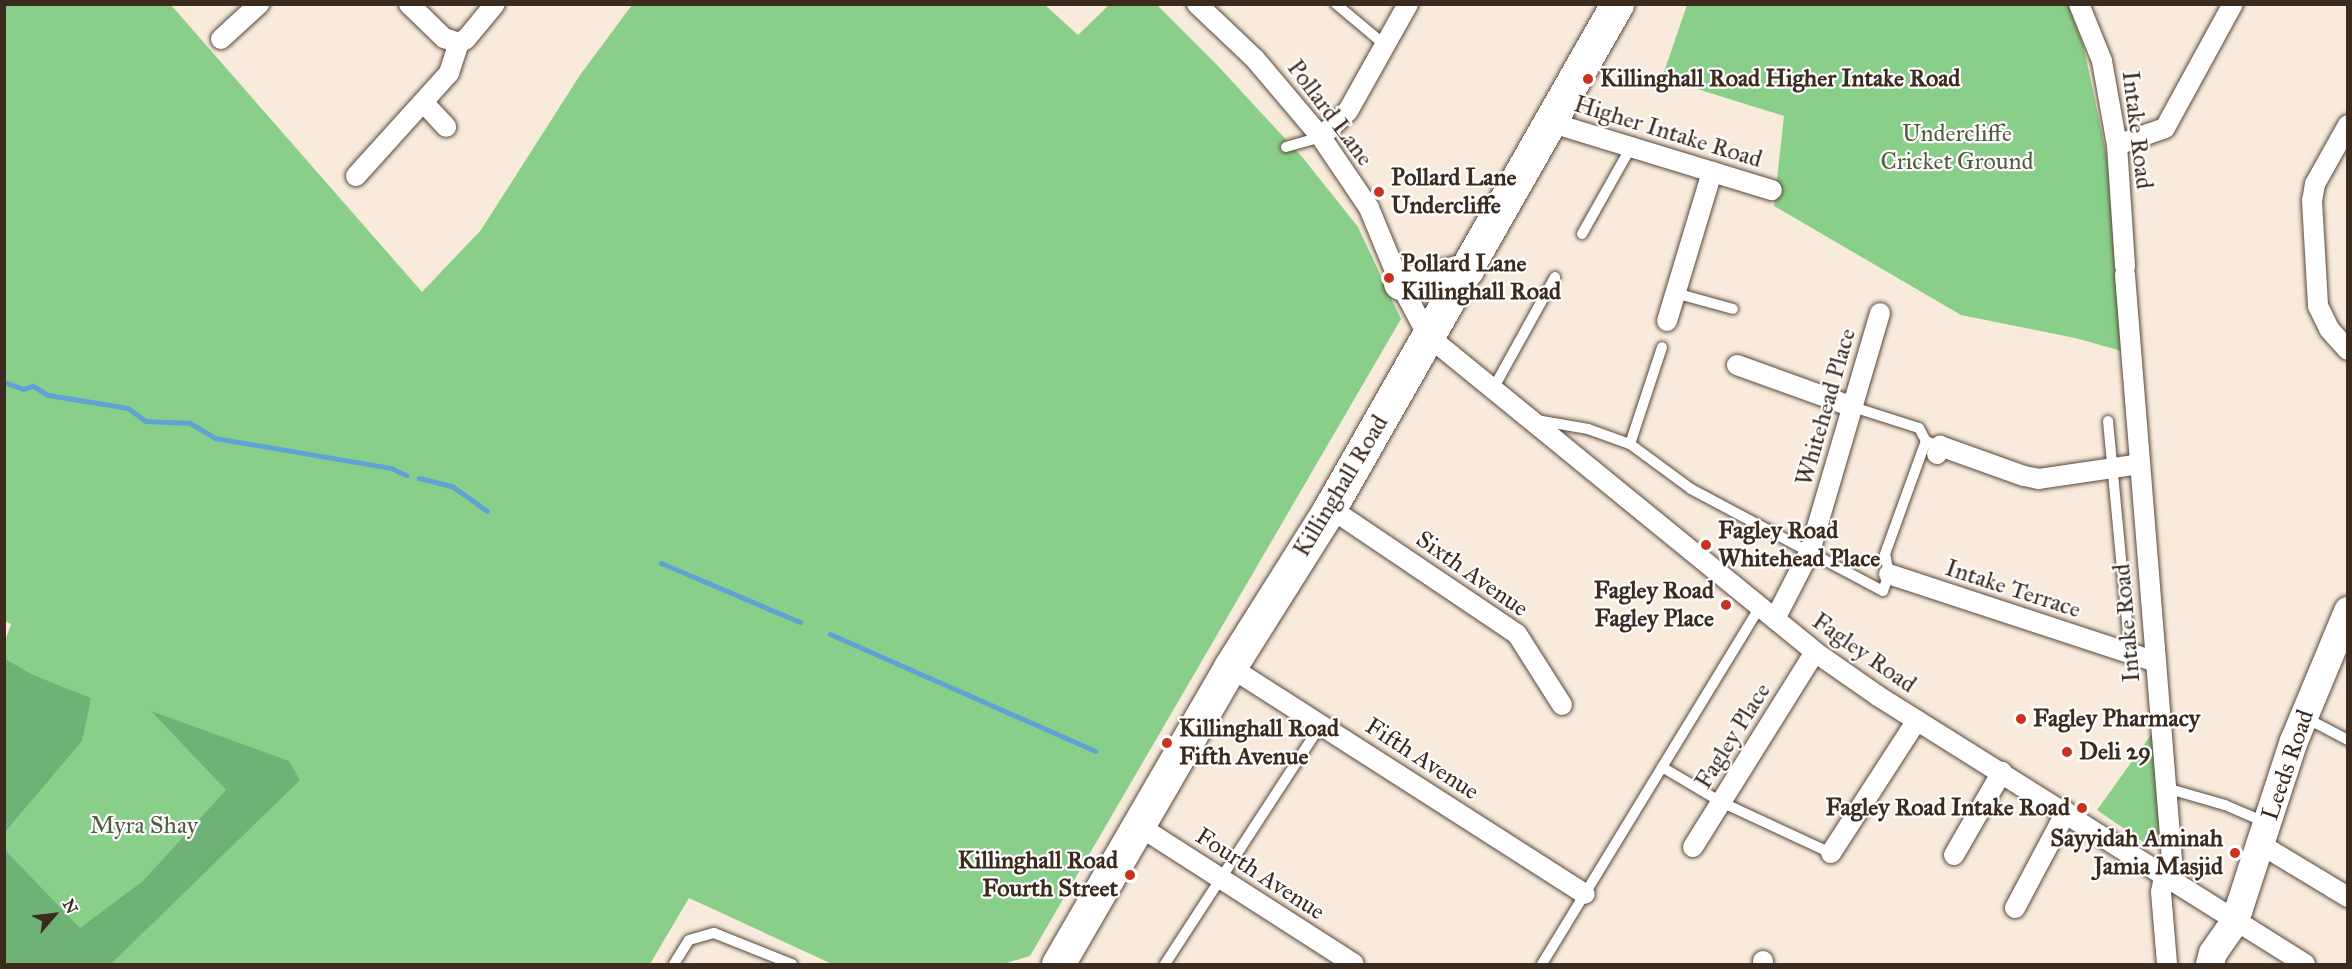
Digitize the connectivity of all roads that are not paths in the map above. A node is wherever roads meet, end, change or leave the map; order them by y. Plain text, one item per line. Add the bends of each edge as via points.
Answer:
1 (409, 4) edge
2 (495, 4) edge
3 (1197, 4) edge
4 (1336, 4) edge
5 (1408, 4) edge
6 (1617, 4) edge
7 (2079, 4) edge
8 (2233, 4) edge
9 (249, 8) edge
10 (221, 39) dead end
11 (459, 43) junction
12 (1385, 45) junction
13 (423, 102) junction
14 (1549, 122) junction
15 (2348, 125) edge
16 (446, 127) dead end
17 (1321, 137) junction
18 (2117, 145) junction
19 (1286, 147) dead end
20 (1631, 147) junction
21 (1712, 172) junction
22 (356, 176) dead end
23 (1772, 190) dead end
24 (1582, 234) dead end
25 (1468, 268) junction
26 (1555, 277) dead end
27 (1400, 283) junction
28 (1675, 293) junction
29 (1733, 309) dead end
30 (1880, 313) dead end
31 (1667, 321) dead end
32 (1428, 336) junction
33 (1662, 347) dead end
34 (2348, 350) edge
35 (1737, 365) dead end
36 (1492, 389) junction
37 (1853, 407) junction
38 (1530, 419) junction
39 (2108, 421) dead end
40 (1630, 444) junction
41 (1934, 447) junction
42 (2140, 464) junction
43 (2112, 469) junction
44 (1330, 508) junction
45 (1810, 551) junction
46 (1889, 574) junction
47 (2348, 611) edge
48 (1767, 613) junction
49 (1815, 652) junction
50 (2130, 655) junction
51 (2156, 662) junction
52 (1230, 667) junction
53 (1562, 705) dead end
54 (2304, 717) junction
55 (1917, 720) junction
56 (1321, 725) junction
57 (2348, 740) edge
58 (1662, 767) junction
59 (2002, 772) junction
60 (2166, 788) junction
61 (1721, 802) junction
62 (2066, 812) junction
63 (1139, 826) junction
64 (2264, 834) junction
65 (1693, 847) dead end
66 (1831, 853) joint
67 (1953, 855) dead end
68 (2164, 877) junction
69 (1221, 879) junction
70 (1585, 894) junction
71 (2348, 897) edge
72 (2015, 908) dead end
73 (2235, 921) junction
74 (674, 964) edge
75 (792, 964) edge
76 (1058, 964) edge
77 (1165, 964) edge
78 (1354, 964) edge
79 (1542, 964) edge
80 (2167, 964) edge
81 (2210, 964) edge
82 (2305, 964) edge

1 - 11 street via 444,38
2 - 11 street
3 - 17 street, Pollard Lane via 1255,59
4 - 12 lane
5 - 12 street
6 - 14 highway, Killinghall Road
7 - 18 street, Intake Road via 2102,61
8 - 18 street via 2165,128
9 - 10 street
11 - 13 street via 449,73
12 - 17 street via 1348,111
13 - 16 street
13 - 22 street
14 - 20 street, Higher Intake Road
14 - 25 highway, Killinghall Road
15 - 34 street via 2315,184 2312,201 2318,306 2329,329
17 - 19 lane
17 - 27 street, Pollard Lane via 1369,208
18 - 42 street, Intake Road
20 - 21 street, Higher Intake Road
20 - 24 lane
21 - 23 street, Higher Intake Road
21 - 28 street
25 - 27 highway via 1428,280
25 - 32 highway, Killinghall Road
26 - 36 lane
27 - 32 street, Pollard Lane
28 - 29 lane
28 - 31 street
30 - 37 street, Whitehead Place
32 - 36 street, Fagley Road
32 - 44 highway, Killinghall Road
33 - 40 lane
35 - 37 street
36 - 38 street, Fagley Road
37 - 41 lane via 1920,428
37 - 45 street, Whitehead Place
38 - 40 lane via 1588,429
38 - 48 street, Fagley Road
39 - 43 lane, Intake Road
40 - 45 lane via 1691,489
41 - 43 street via 2039,479
41 - 46 lane via 1886,555
42 - 43 street
42 - 51 street, Intake Road
43 - 50 lane, Intake Road
44 - 52 highway, Killinghall Road
44 - 53 street, Sixth Avenue via 1517,634
45 - 46 lane via 1883,591
45 - 48 street, Whitehead Place
46 - 50 street, Intake Terrace
47 - 54 street, Leeds Road
48 - 49 street, Fagley Road
48 - 58 lane
49 - 55 street, Fagley Road
49 - 61 street, Fagley Place
50 - 51 street, Intake Terrace
51 - 60 street, Intake Road
52 - 56 street, Fifth Avenue
52 - 63 highway, Killinghall Road
54 - 57 lane
54 - 64 street, Leeds Road
55 - 59 street, Fagley Road
55 - 66 street
56 - 69 lane
56 - 70 street, Fifth Avenue
58 - 61 lane
58 - 70 lane
59 - 62 street, Fagley Road
59 - 67 street
60 - 64 lane via 2225,805
60 - 68 street, Intake Road via 2172,861
61 - 65 street, Fagley Place
61 - 66 lane
62 - 68 street, Fagley Road
62 - 72 street
63 - 69 street, Fourth Avenue
63 - 76 highway, Killinghall Road
64 - 71 street
64 - 73 street, Leeds Road
68 - 73 street, Fagley Road
68 - 80 street, Intake Road via 2161,892
69 - 77 lane
69 - 78 street, Fourth Avenue
70 - 79 lane
73 - 81 street, Leeds Road
73 - 82 street, Fagley Road
74 - 75 lane via 689,940 714,933

